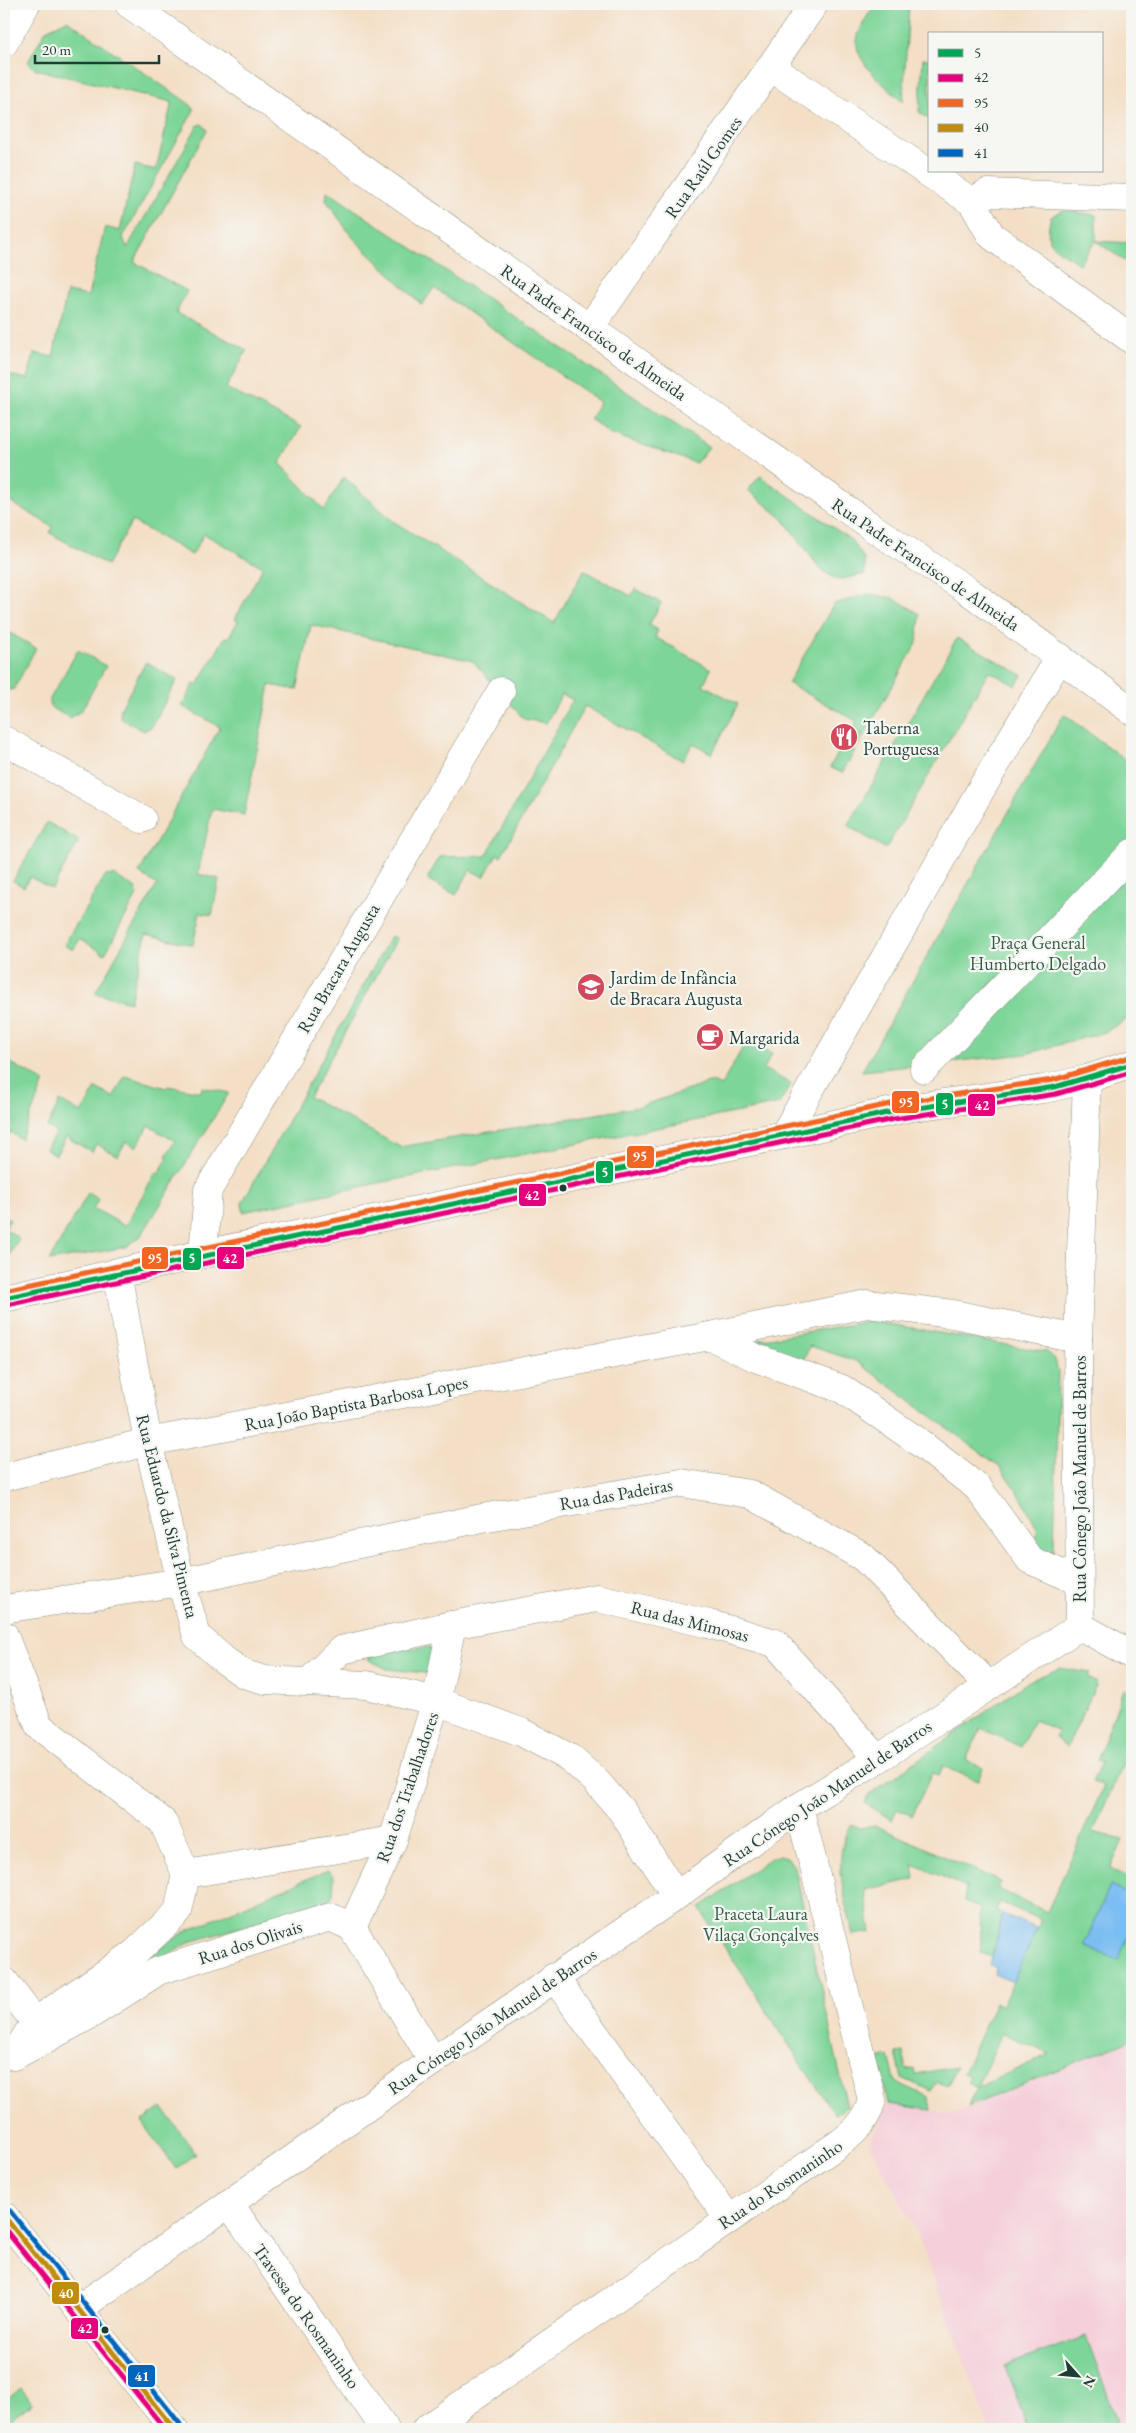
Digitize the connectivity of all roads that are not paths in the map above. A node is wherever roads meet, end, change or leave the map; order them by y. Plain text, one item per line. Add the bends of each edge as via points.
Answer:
1 (26, 4) edge
2 (129, 4) edge
3 (814, 4) edge
4 (4, 43) edge
5 (772, 68) junction
6 (1132, 198) edge
7 (972, 202) junction
8 (589, 329) junction
9 (1132, 340) edge
10 (1060, 657) junction
11 (501, 691) dead end
12 (1132, 711) edge
13 (4, 740) edge
14 (142, 819) dead end
15 (1132, 853) edge
16 (1132, 1064) edge
17 (924, 1069) dead end
18 (1087, 1080) junction
19 (784, 1135) junction
20 (203, 1254) junction
21 (117, 1272) junction
22 (4, 1298) edge
23 (710, 1336) junction
24 (1078, 1339) junction
25 (148, 1442) junction
26 (4, 1477) edge
27 (181, 1582) junction
28 (1079, 1582) junction
29 (4, 1609) edge
30 (452, 1625) junction
31 (1080, 1626) junction
32 (4, 1636) edge
33 (1132, 1655) edge
34 (309, 1682) junction
35 (988, 1685) junction
36 (436, 1701) junction
37 (878, 1759) junction
38 (800, 1807) junction
39 (393, 1840) junction
40 (186, 1874) junction
41 (676, 1896) junction
42 (352, 1926) junction
43 (554, 1977) junction
44 (4, 1981) edge
45 (35, 2022) junction
46 (9, 2059) edge
47 (433, 2061) junction
48 (229, 2203) junction
49 (4, 2216) edge
50 (729, 2219) junction
51 (78, 2309) junction
52 (174, 2429) edge
53 (385, 2429) edge
54 (426, 2429) edge

1 - 4 street
2 - 8 street, Rua Padre Francisco de Almeida
3 - 5 street, Rua Raúl Gomes
5 - 7 street
5 - 8 street, Rua Raúl Gomes
6 - 7 street via 987,193
7 - 9 street via 991,235
8 - 10 street, Rua Padre Francisco de Almeida
10 - 12 street
10 - 19 street
11 - 20 street, Rua Bracara Augusta via 208,1190
13 - 14 street
15 - 17 street
16 - 18 street
18 - 19 street via 907,1108
18 - 24 street, Rua Cónego João Manuel de Barros
19 - 20 street
20 - 21 street
21 - 22 street
21 - 25 street, Rua Eduardo da Silva Pimenta
23 - 24 street, Rua João Baptista Barbosa Lopes via 867,1304 953,1314
23 - 25 street, Rua João Baptista Barbosa Lopes
23 - 28 street via 756,1358 842,1389 978,1488 1030,1560
24 - 28 street, Rua Cónego João Manuel de Barros
25 - 26 street, Rua João Baptista Barbosa Lopes
25 - 27 street, Rua Eduardo da Silva Pimenta
27 - 29 street
27 - 34 street, Rua Eduardo da Silva Pimenta via 198,1636 224,1660 244,1674 265,1680
27 - 35 street, Rua das Padeiras via 482,1518 681,1483 750,1494 863,1557
28 - 31 street, Rua Cónego João Manuel de Barros
30 - 34 street, Rua das Mimosas via 341,1650
30 - 36 street
30 - 37 street, Rua das Mimosas via 597,1598 775,1643
31 - 33 street
31 - 35 street, Rua Cónego João Manuel de Barros
32 - 40 street via 39,1726 163,1822
34 - 36 street, Rua Eduardo da Silva Pimenta via 366,1685
35 - 37 street, Rua Cónego João Manuel de Barros
36 - 39 street, Rua dos Trabalhadores
36 - 41 street, Rua Eduardo da Silva Pimenta via 521,1732 570,1758 622,1811
37 - 38 street, Rua Cónego João Manuel de Barros
38 - 41 street, Rua Cónego João Manuel de Barros
38 - 50 street, Rua do Rosmaninho via 872,2100 857,2131
39 - 40 street
39 - 42 street, Rua dos Trabalhadores
40 - 45 street, Rua dos Olivais via 178,1912 171,1919 135,1953
41 - 43 street, Rua Cónego João Manuel de Barros
42 - 46 street, Rua dos Olivais via 330,1916 158,1971 90,2015
42 - 47 street
43 - 47 street, Rua Cónego João Manuel de Barros
43 - 50 street
44 - 45 street
45 - 46 street, Rua dos Olivais
47 - 48 street, Rua Cónego João Manuel de Barros
48 - 51 street, Rua Cónego João Manuel de Barros
48 - 53 street, Travessa do Rosmaninho
49 - 51 street
50 - 54 street, Rua do Rosmaninho
51 - 52 street

